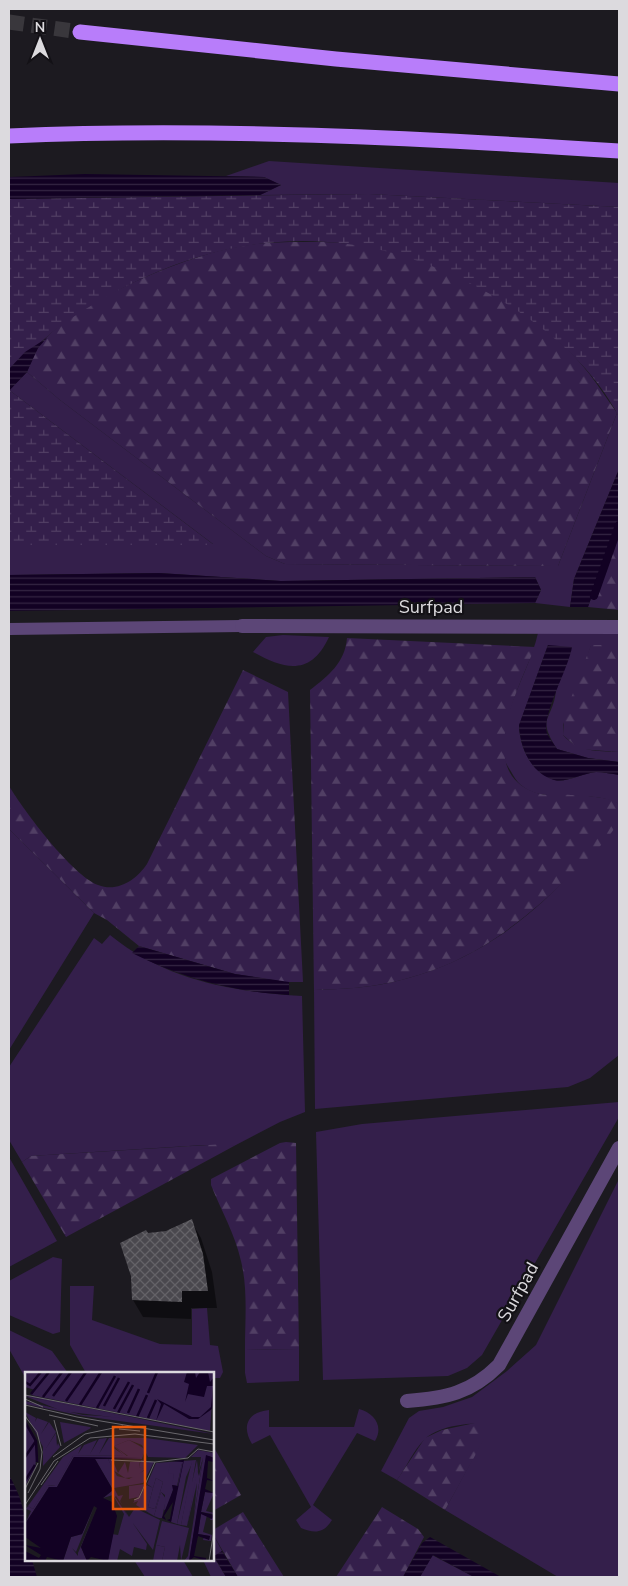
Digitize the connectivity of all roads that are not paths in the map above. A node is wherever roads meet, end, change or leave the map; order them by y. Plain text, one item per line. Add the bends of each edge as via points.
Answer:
1 (80, 32) tunnel mouth
2 (619, 84) edge
3 (9, 136) edge
4 (619, 151) edge
5 (242, 626) joint
6 (619, 627) edge
7 (9, 629) edge
8 (619, 1148) edge
9 (407, 1402) dead end

1 - 2 highway
3 - 4 highway via 336,137
5 - 6 street, Surfpad
5 - 7 lane
8 - 9 street, Surfpad via 499,1365 484,1380 463,1392

